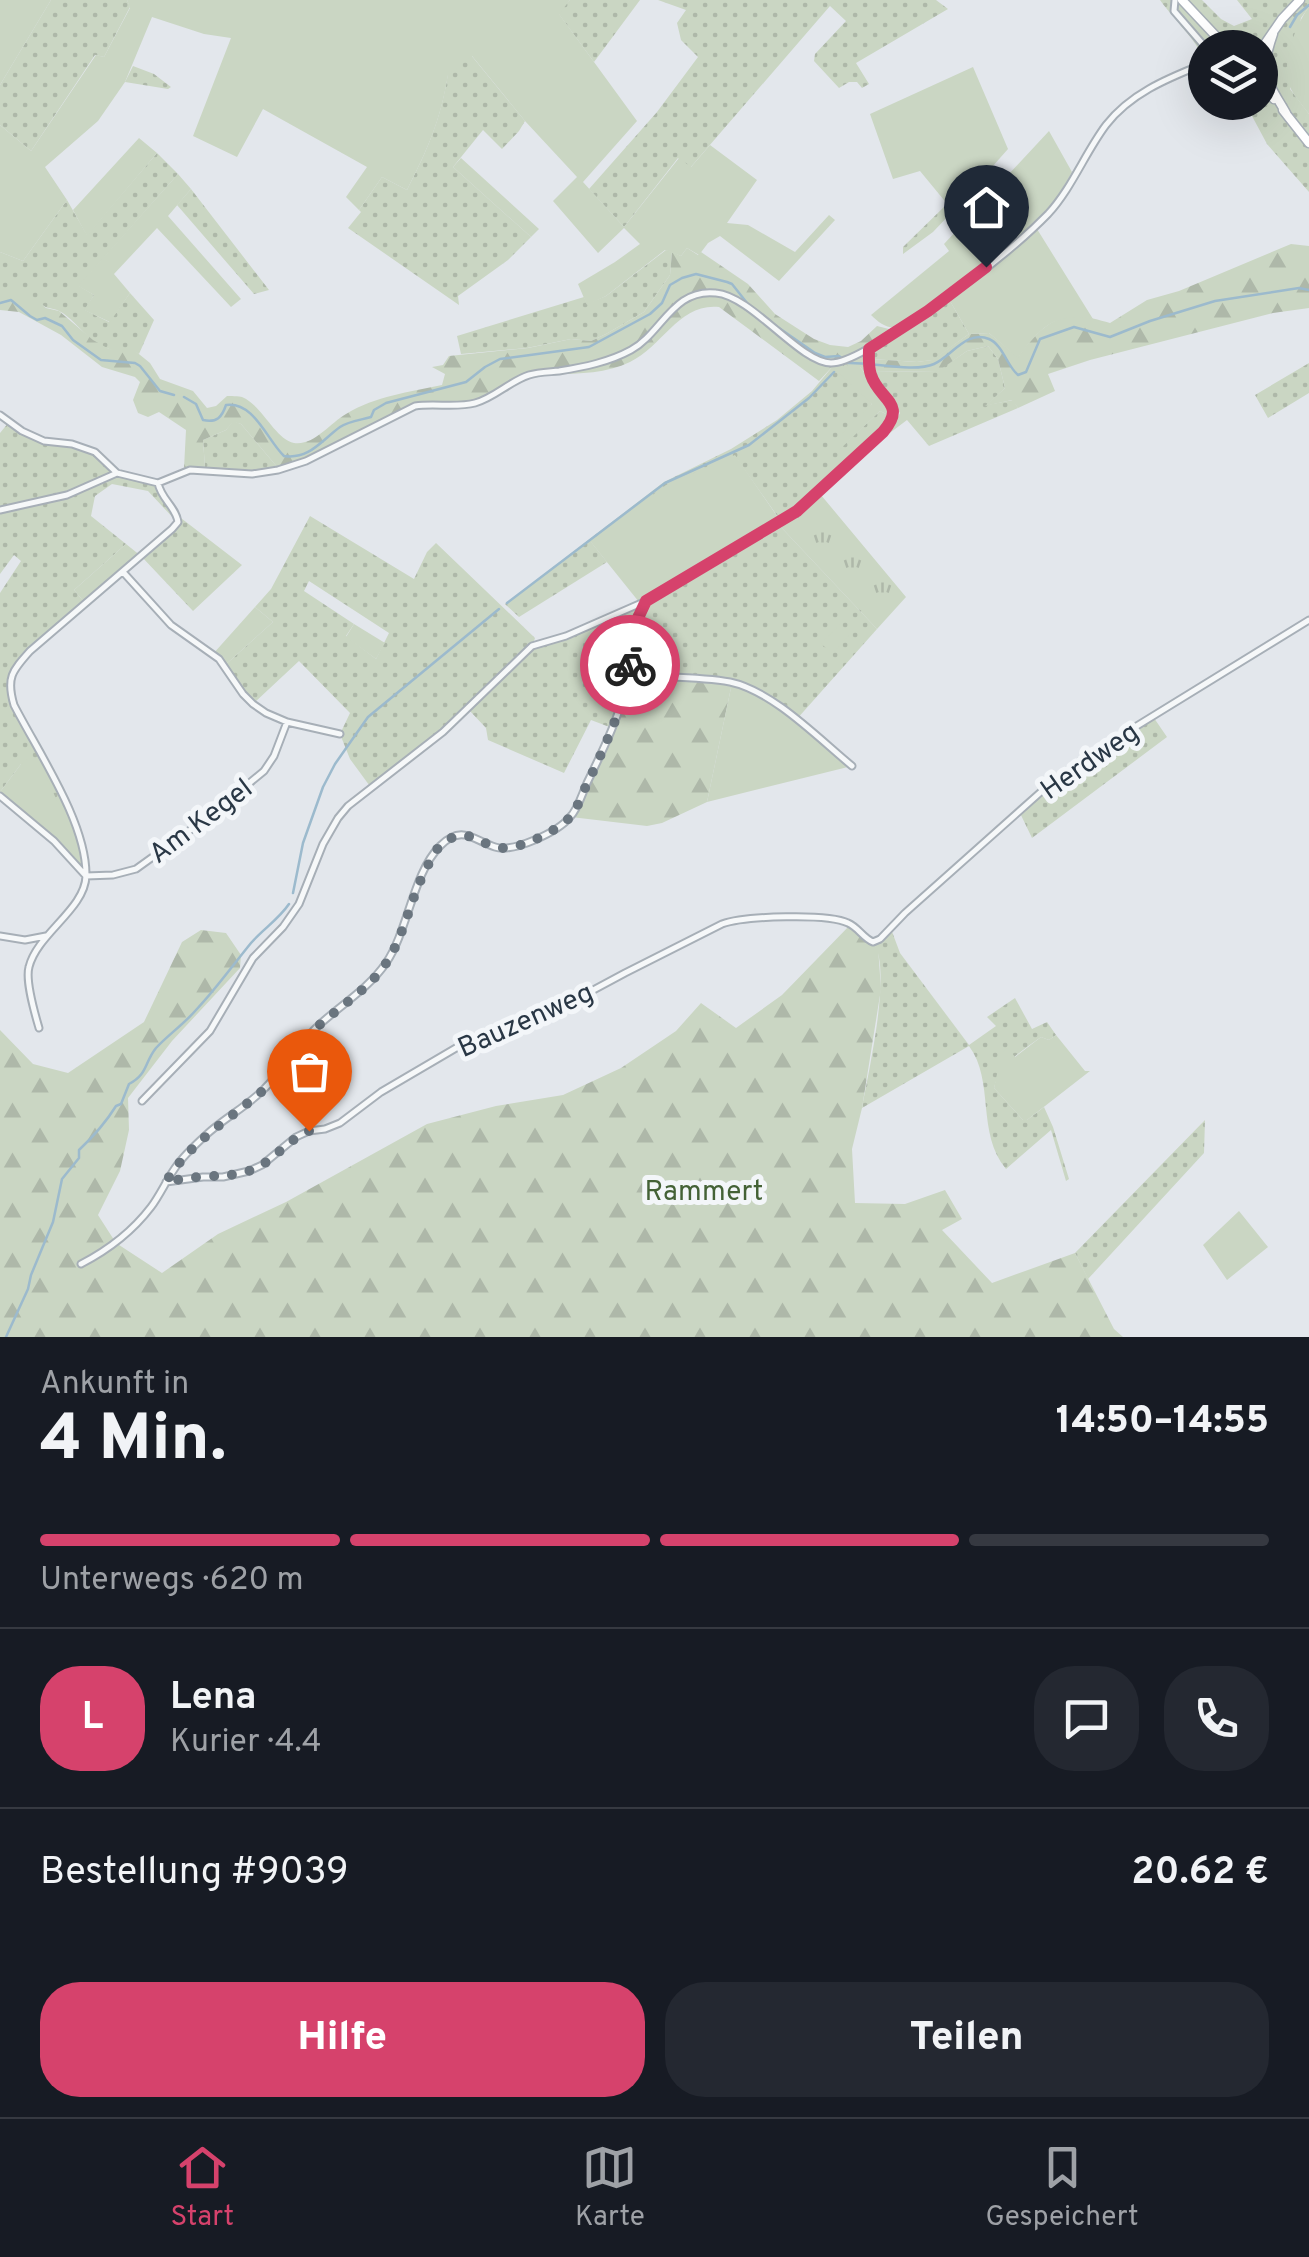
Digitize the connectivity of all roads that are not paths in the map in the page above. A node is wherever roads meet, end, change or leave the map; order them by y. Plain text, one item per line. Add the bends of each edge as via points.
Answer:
1 (1179, 0) edge
2 (1300, 0) edge
3 (1190, 30) edge
4 (1210, 30) edge
5 (1276, 30) edge
6 (1188, 71) edge
7 (1278, 99) edge
8 (1278, 104) edge
9 (1286, 113) junction
10 (1309, 142) edge
11 (869, 353) junction
12 (0, 415) edge
13 (117, 473) junction
14 (158, 483) junction
15 (0, 510) edge
16 (122, 572) junction
17 (646, 601) junction
18 (1309, 620) edge
19 (628, 676) junction
20 (286, 722) junction
21 (340, 734) dead end
22 (852, 766) dead end
23 (0, 796) edge
24 (86, 876) junction
25 (891, 929) joint
26 (0, 936) edge
27 (46, 936) junction
28 (40, 1028) dead end
29 (142, 1101) dead end
30 (166, 1182) junction
31 (81, 1264) dead end

1 - 3 street via 1174,11
1 - 4 main road
2 - 5 main road
6 - 11 street via 1122,108 1041,220
7 - 9 main road
8 - 9 main road
9 - 10 main road
11 - 14 street via 825,362 739,302 718,292 693,295 636,348 612,359 529,375 479,402 415,406 278,470 190,470
11 - 17 street via 872,377 893,408 883,432 797,511
12 - 13 street via 36,438 95,452
13 - 14 street
13 - 15 street via 67,495
14 - 16 street via 178,522
16 - 20 street via 170,625 219,659 253,704
16 - 24 street via 30,651 9,688 72,816
17 - 19 street
17 - 29 street via 532,646 442,732 348,806 284,928 253,958 210,1032
18 - 25 street, Herdweg via 1064,774
19 - 22 street via 732,682 770,701
19 - 30 street via 571,817 519,846 494,847 464,835 444,842 376,976 298,1045 262,1092 207,1134
20 - 21 street
20 - 24 street, Am Kegel via 264,770 207,818 136,869
23 - 24 street
24 - 27 street via 78,898
25 - 30 street, Bauzenweg via 873,942 833,919 736,919 571,1002 473,1038 340,1122 296,1137 262,1165
26 - 27 street
27 - 28 street via 28,969
30 - 31 street via 127,1234

